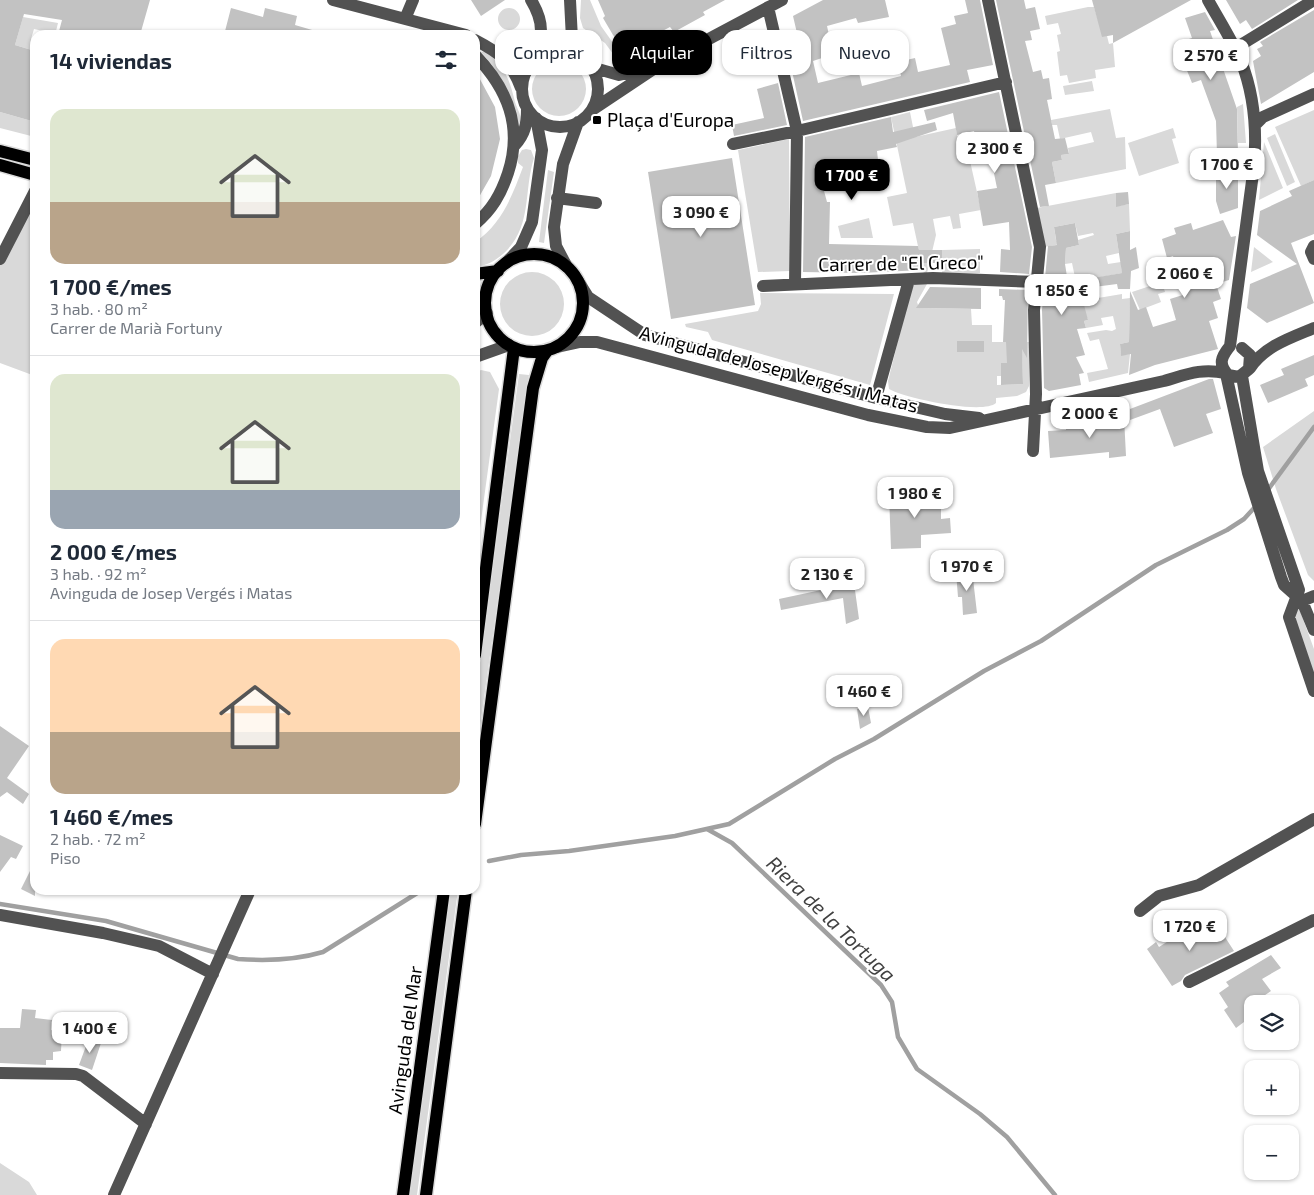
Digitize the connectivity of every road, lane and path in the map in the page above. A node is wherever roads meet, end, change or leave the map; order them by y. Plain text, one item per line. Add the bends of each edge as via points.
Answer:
1 (333, 0) edge
2 (413, 0) edge
3 (530, 0) edge
4 (570, 0) edge
5 (782, 0) edge
6 (988, 0) edge
7 (1208, 0) edge
8 (1314, 0) edge
9 (351, 3) edge
10 (768, 7) junction
11 (405, 19) junction
12 (434, 26) junction
13 (442, 30) edge
14 (448, 30) edge
15 (542, 30) edge
16 (572, 30) edge
17 (712, 37) edge
18 (480, 43) edge
19 (1234, 49) junction
20 (480, 60) edge
21 (525, 75) edge
22 (595, 75) edge
23 (645, 75) edge
24 (1006, 82) junction
25 (522, 89) junction
26 (1314, 94) edge
27 (590, 112) junction
28 (532, 114) junction
29 (578, 122) junction
30 (1255, 125) junction
31 (798, 131) junction
32 (733, 144) dead end
33 (515, 145) junction
34 (0, 151) edge
35 (30, 159) edge
36 (0, 165) edge
37 (30, 174) edge
38 (557, 198) junction
39 (30, 200) edge
40 (596, 203) dead end
41 (480, 219) edge
42 (1314, 246) edge
43 (0, 259) edge
44 (1314, 259) edge
45 (502, 267) junction
46 (567, 267) junction
47 (480, 273) edge
48 (909, 280) junction
49 (578, 281) junction
50 (1037, 282) junction
51 (795, 284) junction
52 (763, 286) dead end
53 (482, 310) edge
54 (1314, 328) edge
55 (512, 346) junction
56 (1274, 346) junction
57 (1242, 348) junction
58 (552, 349) junction
59 (1224, 353) junction
60 (480, 356) edge
61 (1196, 371) junction
62 (1226, 373) junction
63 (1245, 373) junction
64 (876, 398) junction
65 (1034, 411) junction
66 (992, 419) junction
67 (1033, 451) dead end
68 (1303, 596) edge
69 (480, 617) edge
70 (1314, 630) edge
71 (1314, 691) edge
72 (480, 787) edge
73 (1314, 820) edge
74 (248, 895) edge
75 (443, 895) edge
76 (465, 895) edge
77 (1140, 912) dead end
78 (0, 915) edge
79 (1314, 920) edge
80 (215, 970) junction
81 (1189, 982) dead end
82 (0, 1073) edge
83 (146, 1124) junction
84 (427, 1193) edge
85 (114, 1195) edge
86 (403, 1195) edge

1 - 9 street
2 - 11 street
3 - 15 street via 541,19
4 - 16 street
5 - 10 street
6 - 24 street
7 - 19 street
8 - 19 street
9 - 11 street
10 - 17 street
10 - 31 street
11 - 12 street
12 - 13 street
12 - 14 street
18 - 25 street via 506,59
19 - 30 street via 1245,72
20 - 33 street via 491,71 502,91 513,120
21 - 25 street
22 - 27 street via 598,90
23 - 27 street
24 - 31 street
24 - 50 street via 1040,247
25 - 28 street
26 - 30 street via 1266,115
27 - 29 street
28 - 29 street via 551,126 562,127
28 - 33 street
28 - 45 street via 542,150 532,222 521,247
29 - 38 street via 562,164
30 - 59 street via 1254,166 1230,346
31 - 32 street
31 - 51 street
33 - 41 street via 503,188
34 - 35 main road
36 - 37 main road
38 - 40 street
38 - 46 street via 556,246
39 - 43 street
42 - 44 street via 1311,252
45 - 46 main road via 519,256 535,254 552,258
45 - 47 main road
45 - 53 main road via 487,290
46 - 49 main road
48 - 50 street, Carrer de "El Greco"
48 - 51 street, Carrer de "El Greco"
48 - 64 street
49 - 58 main road via 583,300 580,320 570,337
49 - 64 street, Avinguda de Josep Vergés i Matas via 588,296 645,335
50 - 65 street
51 - 52 street, Carrer de "El Greco"
53 - 55 main road via 496,333
54 - 56 street
55 - 58 main road via 534,352
55 - 60 street
55 - 69 main road via 509,396
56 - 57 street
56 - 63 street via 1257,357
57 - 59 street via 1231,347
57 - 63 street via 1250,356
58 - 66 street, Avinguda de Josep Vergés i Matas via 580,342 622,347 927,427 950,428
58 - 72 main road via 536,376 532,398
59 - 61 street, Avinguda de Josep Vergés i Matas
59 - 62 street via 1221,363
61 - 62 street, Avinguda de Josep Vergés i Matas
61 - 65 street, Avinguda de Josep Vergés i Matas
62 - 63 street via 1234,377
62 - 68 street via 1254,491 1281,577 1284,585
63 - 68 street via 1258,471
64 - 66 street, Avinguda de Josep Vergés i Matas via 945,414
65 - 66 street, Avinguda de Josep Vergés i Matas
65 - 67 street
68 - 70 street
68 - 71 street via 1292,605 1289,617
73 - 77 street via 1199,885 1159,896
74 - 80 street
75 - 86 main road, Avinguda del Mar
76 - 84 main road
78 - 80 street via 159,946
79 - 81 street
80 - 83 street
82 - 83 street via 83,1076
83 - 85 street

